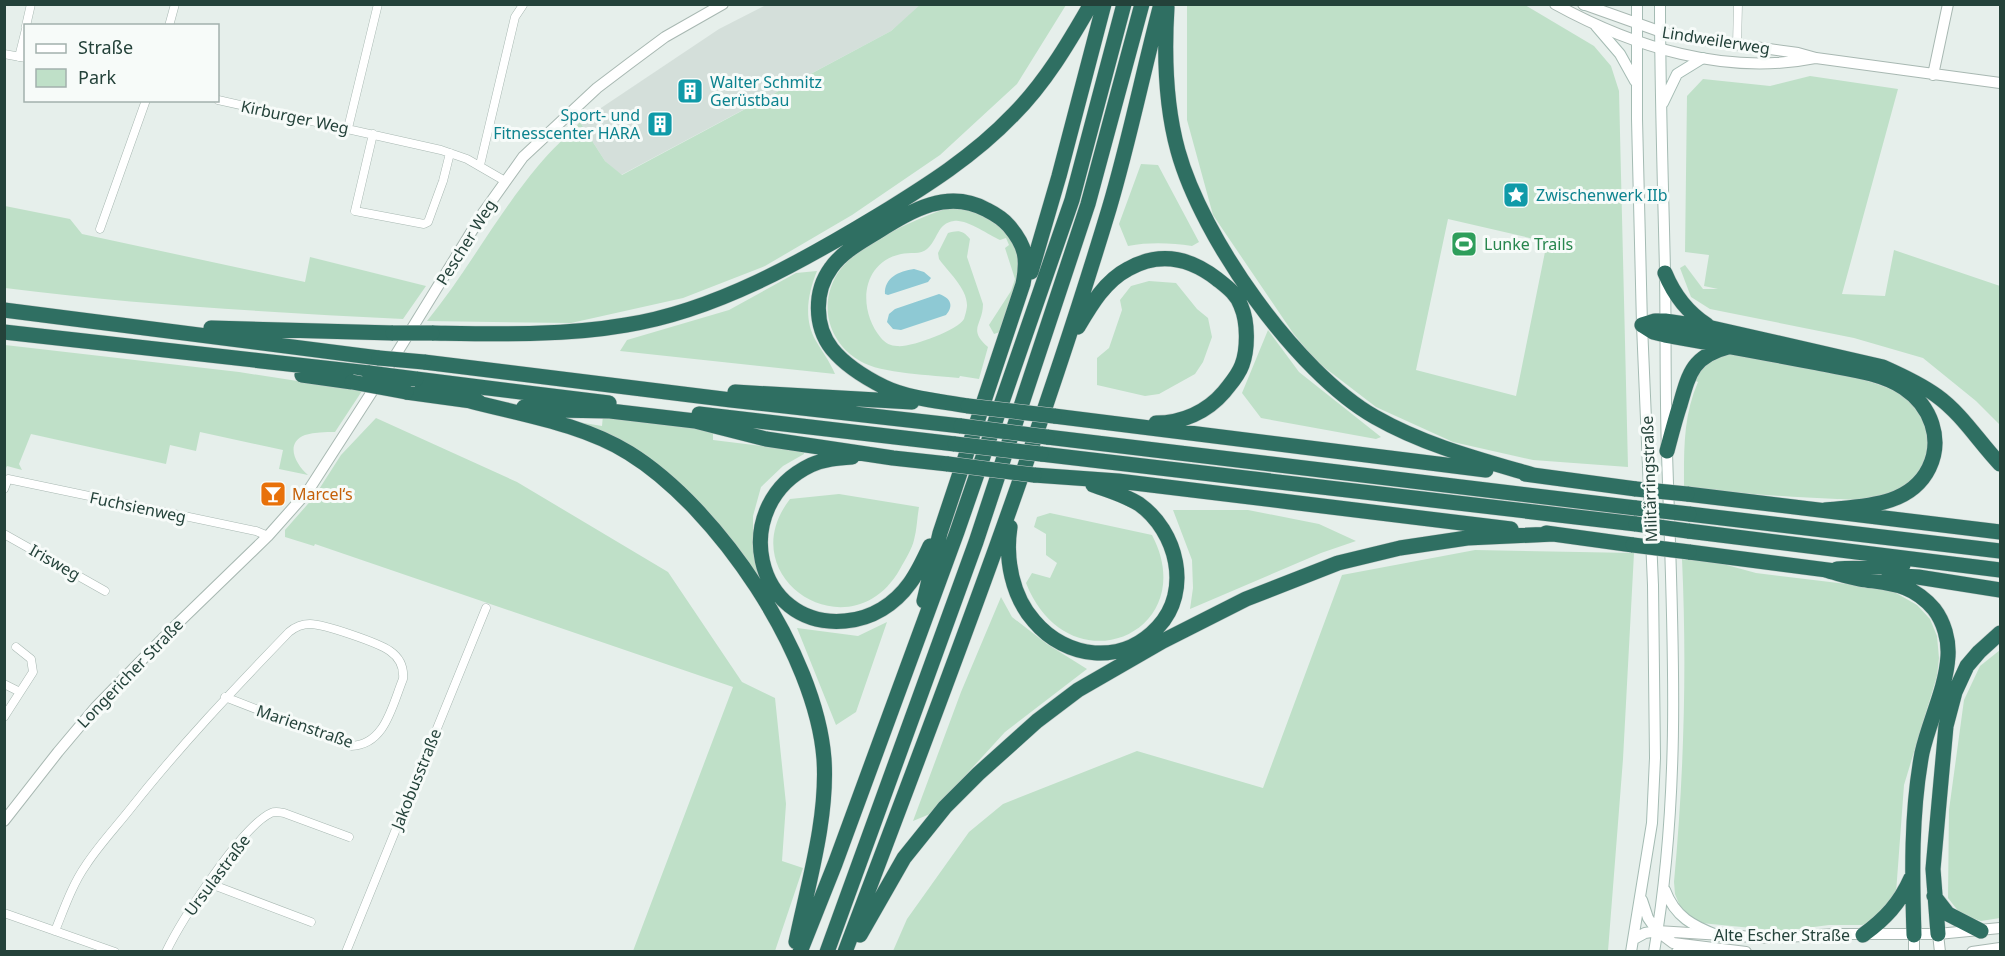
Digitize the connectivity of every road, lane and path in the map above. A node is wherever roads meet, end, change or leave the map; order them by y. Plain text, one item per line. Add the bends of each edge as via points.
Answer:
1 (31, 4) edge
2 (175, 4) edge
3 (378, 4) edge
4 (723, 4) edge
5 (1091, 4) edge
6 (1104, 4) edge
7 (1124, 4) edge
8 (1142, 4) edge
9 (1161, 4) edge
10 (1167, 4) edge
11 (1555, 4) edge
12 (1637, 4) edge
13 (1660, 4) edge
14 (1738, 4) edge
15 (1948, 4) edge
16 (523, 5) edge
17 (1584, 5) edge
18 (27, 24) edge
19 (170, 24) edge
20 (1637, 24) junction
21 (1596, 26) junction
22 (1660, 32) junction
23 (1637, 41) junction
24 (24, 42) edge
25 (1737, 45) junction
26 (1660, 49) junction
27 (4, 54) edge
28 (22, 57) edge
29 (1703, 58) junction
30 (1816, 58) junction
31 (1933, 75) junction
32 (1636, 83) junction
33 (2001, 83) edge
34 (219, 100) edge
35 (145, 102) edge
36 (1661, 106) junction
37 (348, 128) junction
38 (373, 134) junction
39 (450, 153) junction
40 (480, 165) junction
41 (505, 181) junction
42 (100, 229) dead end
43 (1665, 273) junction
44 (4, 310) edge
45 (1642, 325) junction
46 (139, 326) junction
47 (1665, 328) junction
48 (1712, 328) junction
49 (4, 332) edge
50 (1065, 347) junction
51 (1728, 347) junction
52 (253, 361) junction
53 (988, 390) junction
54 (672, 392) junction
55 (470, 401) junction
56 (968, 406) junction
57 (1112, 424) junction
58 (1667, 451) junction
59 (893, 458) junction
60 (2001, 464) edge
61 (1533, 475) junction
62 (1070, 479) junction
63 (958, 480) junction
64 (4, 489) edge
65 (1017, 490) junction
66 (1825, 510) junction
67 (2001, 532) edge
68 (4, 534) edge
69 (1554, 534) junction
70 (268, 536) junction
71 (2001, 551) edge
72 (1942, 563) junction
73 (1825, 570) junction
74 (2001, 570) edge
75 (2001, 590) edge
76 (105, 591) dead end
77 (486, 608) dead end
78 (2001, 633) edge
79 (16, 647) dead end
80 (907, 667) junction
81 (4, 684) edge
82 (20, 692) junction
83 (225, 697) junction
84 (4, 717) edge
85 (4, 821) edge
86 (349, 837) dead end
87 (1913, 873) junction
88 (208, 883) junction
89 (1664, 890) junction
90 (1934, 896) junction
91 (1641, 897) junction
92 (4, 913) edge
93 (311, 922) dead end
94 (2001, 928) edge
95 (55, 931) junction
96 (1981, 931) junction
97 (1657, 932) junction
98 (1938, 934) junction
99 (1863, 935) junction
100 (1914, 935) junction
101 (1719, 936) junction
102 (1634, 939) junction
103 (1699, 947) junction
104 (2001, 948) edge
105 (1986, 950) edge
106 (115, 951) edge
107 (166, 951) edge
108 (346, 951) edge
109 (794, 951) edge
110 (800, 951) edge
111 (827, 951) edge
112 (845, 951) edge
113 (853, 951) edge
114 (1631, 951) edge
115 (1654, 951) edge
116 (1677, 951) edge
117 (1746, 951) edge
118 (1914, 951) edge
119 (1940, 951) edge
120 (1972, 951) edge

1 - 18 street
2 - 19 street
3 - 37 street
4 - 41 street, Pescher Weg via 665,37 597,88 523,157
5 - 46 highway, bridge via 1041,84 981,147 859,227 763,279 699,306 628,325 568,332 393,333
6 - 53 highway via 1025,290
7 - 80 highway via 1072,200
8 - 111 highway via 1088,204 999,474
9 - 50 highway via 1110,206
10 - 61 highway via 1168,96 1185,175 1230,261 1278,328 1319,373 1374,417 1448,451
11 - 21 street, Lindweilerweg
12 - 20 street, Militärringstraße
13 - 22 street, Militärringstraße
14 - 25 street
15 - 31 street
16 - 40 street via 515,16
17 - 20 street, Lindweilerweg
20 - 22 street, Lindweilerweg
20 - 23 street, Militärringstraße
21 - 23 street, Lindweilerweg
21 - 32 street via 1620,54
22 - 25 street, Lindweilerweg
22 - 26 street, Militärringstraße
23 - 26 street, Lindweilerweg
23 - 32 street, Militärringstraße
24 - 28 street
25 - 30 street, Lindweilerweg
26 - 29 street, Lindweilerweg
26 - 36 street, Militärringstraße
27 - 28 street
29 - 30 street, Lindweilerweg via 1769,63
29 - 36 street via 1677,74
30 - 31 street, Lindweilerweg
31 - 33 street, Lindweilerweg
32 - 45 street, Militärringstraße
34 - 37 street, Kirburger Weg
35 - 42 street
36 - 43 street, Militärringstraße
37 - 38 street, Kirburger Weg
38 - 39 street, Kirburger Weg
38 - 39 street via 355,211 428,222
39 - 40 street, Kirburger Weg
40 - 41 street, Kirburger Weg
41 - 70 street, Pescher Weg via 323,469
43 - 47 street, Militärringstraße
43 - 48 highway via 1684,306
44 - 46 highway
45 - 47 highway via 1655,321
45 - 91 street, Militärringstraße via 1655,721 1652,823
46 - 54 highway, bridge
47 - 48 highway
47 - 51 highway
47 - 58 street, Militärringstraße
48 - 60 highway via 1901,375 1938,396
49 - 52 highway
50 - 57 highway via 1107,285 1145,261 1183,260 1202,267 1232,290 1241,307 1245,348 1242,366 1216,401 1183,420
50 - 65 highway
51 - 58 highway via 1703,357 1689,374
51 - 66 highway via 1882,378 1904,388 1930,420 1936,439 1934,453 1926,474 1910,490 1869,506
52 - 55 highway, bridge via 282,371
52 - 72 highway, bridge
53 - 56 highway via 1027,266 1019,237 1006,223 977,204 941,201 908,213 840,257 820,288 818,306 824,336 832,349 884,387
53 - 63 highway
54 - 56 highway via 738,392
54 - 71 highway, bridge
55 - 59 highway via 695,421 766,439
55 - 109 highway via 570,428 628,453 691,502 756,586 802,675 824,758 818,832
56 - 57 highway, bridge
57 - 61 highway
58 - 89 street, Militärringstraße via 1674,723
59 - 62 highway, bridge
59 - 63 highway via 854,456 812,465 780,488 769,502 760,531 763,564 779,595 798,610 838,622 858,620 882,610 914,576
61 - 66 highway, bridge
62 - 65 highway via 1116,492 1138,504 1162,528 1174,552 1178,578 1168,612 1158,627 1123,649 1088,653 1071,648 1054,640 1030,616 1014,584 1008,549
62 - 69 highway via 1118,481
63 - 80 highway via 940,533
64 - 70 street, Fuchsienweg via 8,479
65 - 112 highway
66 - 67 highway
68 - 76 street, Irisweg
69 - 73 highway, bridge
69 - 113 highway via 1467,538 1338,563 1246,599 1078,690 1007,747 945,807 904,858
70 - 85 street, Longericher Straße via 95,708
72 - 73 highway
72 - 74 highway
73 - 75 highway via 1918,577
73 - 87 highway via 1910,589 1933,608 1947,637 1946,670 1919,773
77 - 108 street, Jakobusstraße
78 - 90 highway via 1967,666 1949,710 1938,804
79 - 82 street via 31,659 33,672
80 - 110 highway via 836,864
81 - 82 street
82 - 84 street
83 - 83 street, Marienstraße via 351,746 361,746 382,731 404,674 391,651 309,624 289,632
83 - 95 street, Marienstraße via 85,866
86 - 88 street, Ursulastraße via 273,812 246,836
87 - 99 highway via 1896,904
87 - 100 highway
88 - 93 street
88 - 107 street, Ursulastraße
89 - 97 street, Militärringstraße
89 - 101 street via 1680,915
90 - 96 highway via 1948,914
90 - 98 highway
91 - 97 street
91 - 102 street, Militärringstraße
92 - 95 street
94 - 96 street, Alte Escher Straße
95 - 106 street
96 - 98 street, Alte Escher Straße
97 - 101 street, Alte Escher Straße
97 - 102 street
97 - 103 street, Alte Escher Straße via 1673,943
97 - 115 street, Militärringstraße
98 - 100 street, Alte Escher Straße
98 - 119 street
99 - 100 street, Alte Escher Straße
99 - 101 street, Alte Escher Straße
100 - 118 street
102 - 114 street, Militärringstraße
103 - 116 street
103 - 117 street, Alte Escher Straße
104 - 105 street
105 - 120 street

